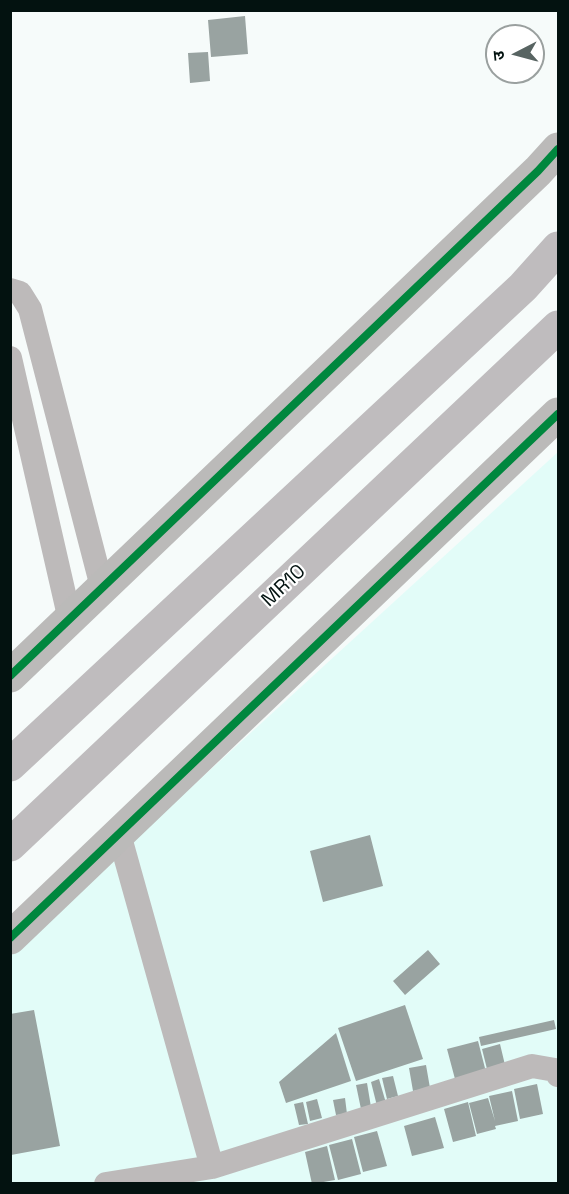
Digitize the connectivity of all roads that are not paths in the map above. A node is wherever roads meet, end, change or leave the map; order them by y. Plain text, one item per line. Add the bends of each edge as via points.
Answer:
1 (558, 149) edge
2 (558, 249) edge
3 (10, 290) edge
4 (558, 327) edge
5 (10, 358) edge
6 (558, 414) edge
7 (102, 587) junction
8 (70, 620) junction
9 (10, 676) edge
10 (10, 765) edge
11 (119, 834) junction
12 (10, 845) edge
13 (10, 938) edge
14 (558, 1075) edge
15 (212, 1167) junction
16 (106, 1184) edge

1 - 7 street
2 - 10 main road via 523,287
3 - 7 street via 20,293 30,309
4 - 12 main road, MR10
5 - 8 street
6 - 11 street
7 - 8 street
8 - 9 street
11 - 13 street
11 - 15 street
14 - 15 street via 555,1070 532,1066
15 - 16 street

